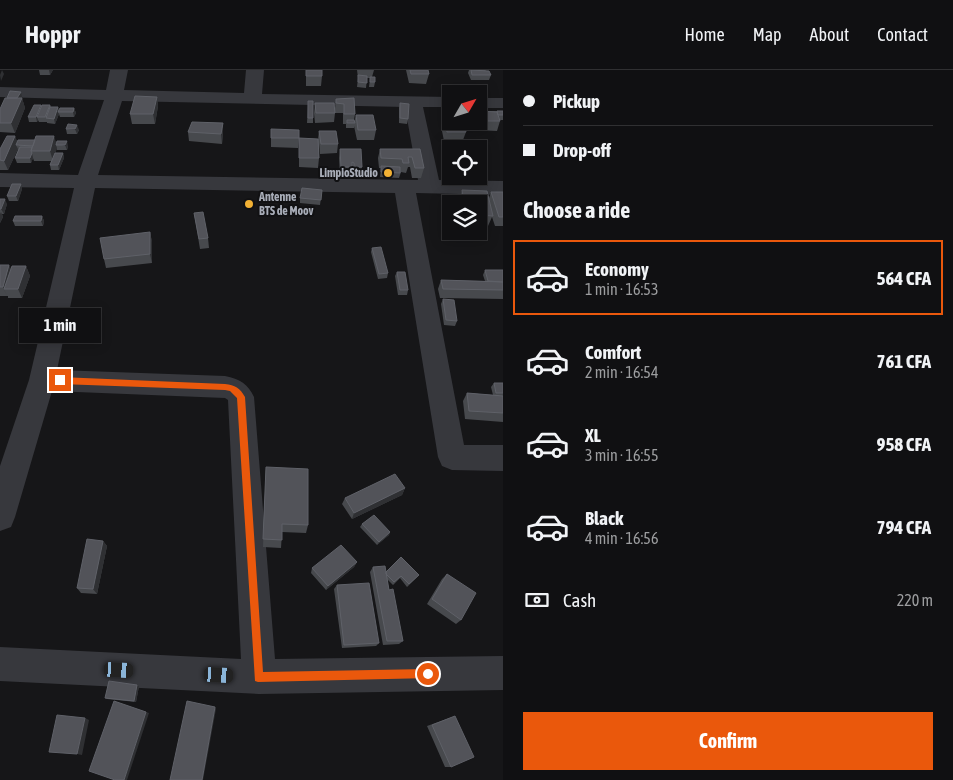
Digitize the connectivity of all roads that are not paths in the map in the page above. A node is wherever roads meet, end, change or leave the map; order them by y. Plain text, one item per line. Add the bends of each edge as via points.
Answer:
1 (119, 70) edge
2 (255, 70) edge
3 (0, 92) edge
4 (114, 96) junction
5 (252, 100) junction
6 (413, 102) junction
7 (442, 102) edge
8 (488, 103) edge
9 (503, 103) edge
10 (0, 180) edge
11 (86, 182) junction
12 (404, 187) junction
13 (430, 187) junction
14 (503, 188) edge
15 (42, 380) junction
16 (8, 457) edge
17 (503, 458) edge
18 (0, 518) edge
19 (0, 664) edge
20 (503, 673) edge
21 (258, 677) junction

1 - 4 street
2 - 5 street
3 - 4 street
4 - 5 street
4 - 11 street
5 - 6 street
6 - 7 street
6 - 13 street
8 - 9 street
10 - 11 street
11 - 12 street
11 - 15 street
12 - 13 street
12 - 17 street via 452,457
13 - 14 street
15 - 16 street
15 - 21 street via 225,387 238,392 241,397
16 - 18 street
19 - 21 street
20 - 21 street

